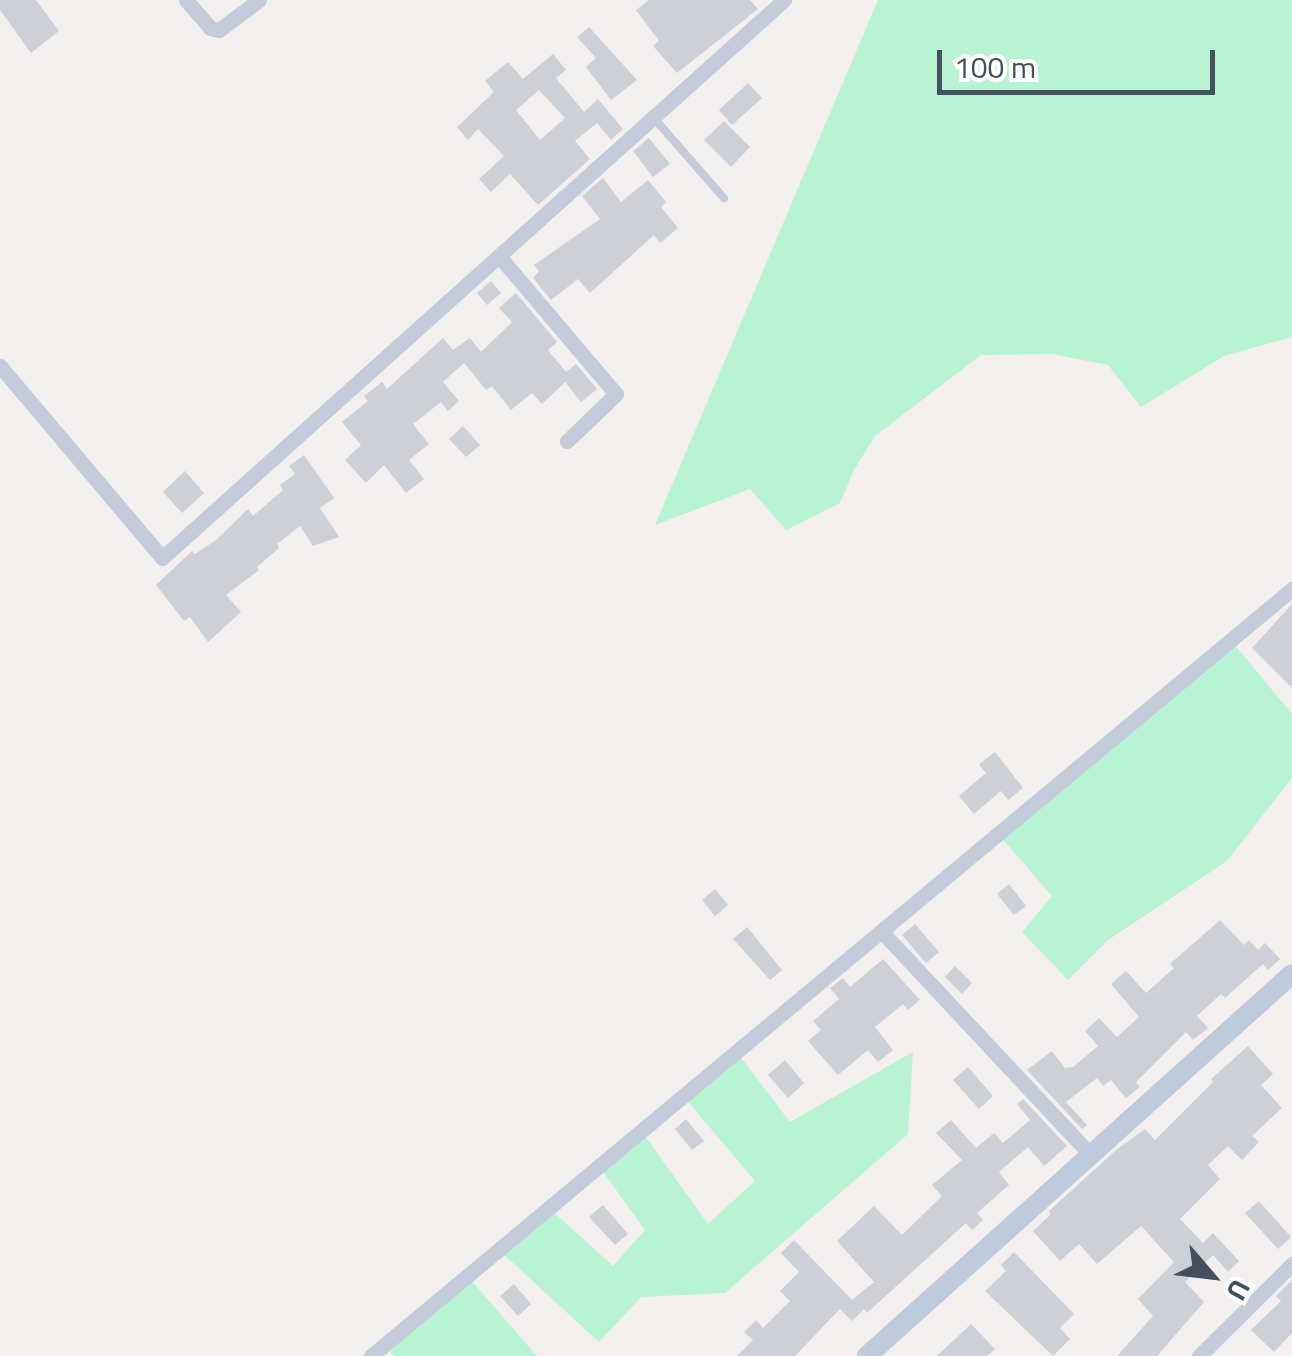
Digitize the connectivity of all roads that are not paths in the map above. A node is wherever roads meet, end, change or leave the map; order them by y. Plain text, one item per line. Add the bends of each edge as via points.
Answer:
1 (186, 0) edge
2 (260, 0) edge
3 (784, 0) edge
4 (654, 117) junction
5 (724, 198) dead end
6 (499, 256) junction
7 (0, 366) edge
8 (568, 441) dead end
9 (1292, 588) edge
10 (883, 933) junction
11 (1292, 974) edge
12 (1091, 1155) junction
13 (1292, 1264) edge
14 (371, 1356) edge
15 (867, 1356) edge
16 (1200, 1356) edge

1 - 2 street via 218,30
3 - 4 street
4 - 5 lane
4 - 6 street
6 - 7 street via 162,558
6 - 8 street via 616,394
9 - 10 street
10 - 12 street
10 - 14 street
11 - 12 street
12 - 15 street
13 - 16 street

